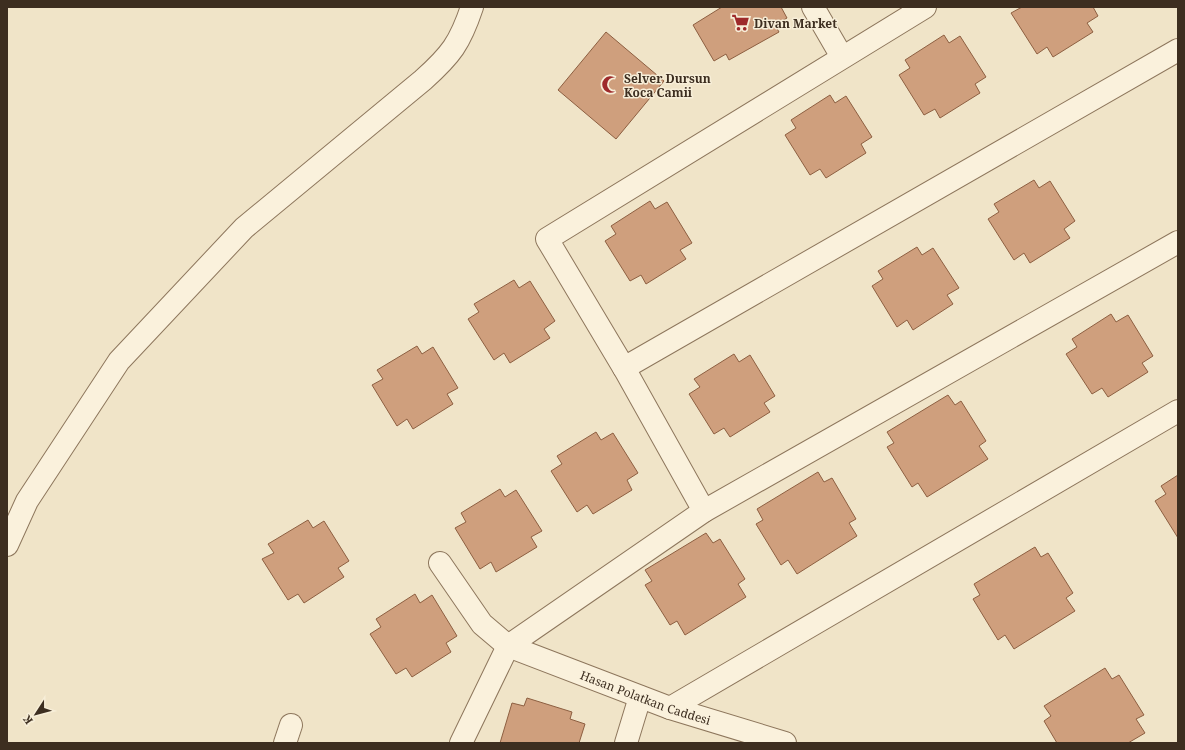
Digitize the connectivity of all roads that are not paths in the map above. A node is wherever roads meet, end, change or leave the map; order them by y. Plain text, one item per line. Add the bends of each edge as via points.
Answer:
1 (472, 7) edge
2 (813, 7) edge
3 (925, 7) edge
4 (1178, 50) edge
5 (842, 58) junction
6 (1178, 242) edge
7 (624, 368) junction
8 (1178, 411) edge
9 (704, 511) junction
10 (7, 545) edge
11 (440, 563) dead end
12 (508, 646) junction
13 (640, 697) junction
14 (670, 708) junction
15 (461, 743) edge
16 (626, 743) edge
17 (785, 743) edge

1 - 10 street via 464,32 447,59 244,228 119,361 27,501
2 - 5 street
3 - 5 street
4 - 7 street
5 - 7 street via 547,240
6 - 9 street
7 - 9 street
8 - 14 street
9 - 12 street
11 - 12 street, Hasan Polatkan Caddesi via 482,624
12 - 13 street, Hasan Polatkan Caddesi
12 - 15 street
13 - 14 street, Hasan Polatkan Caddesi
13 - 16 street
14 - 17 street, Hasan Polatkan Caddesi

